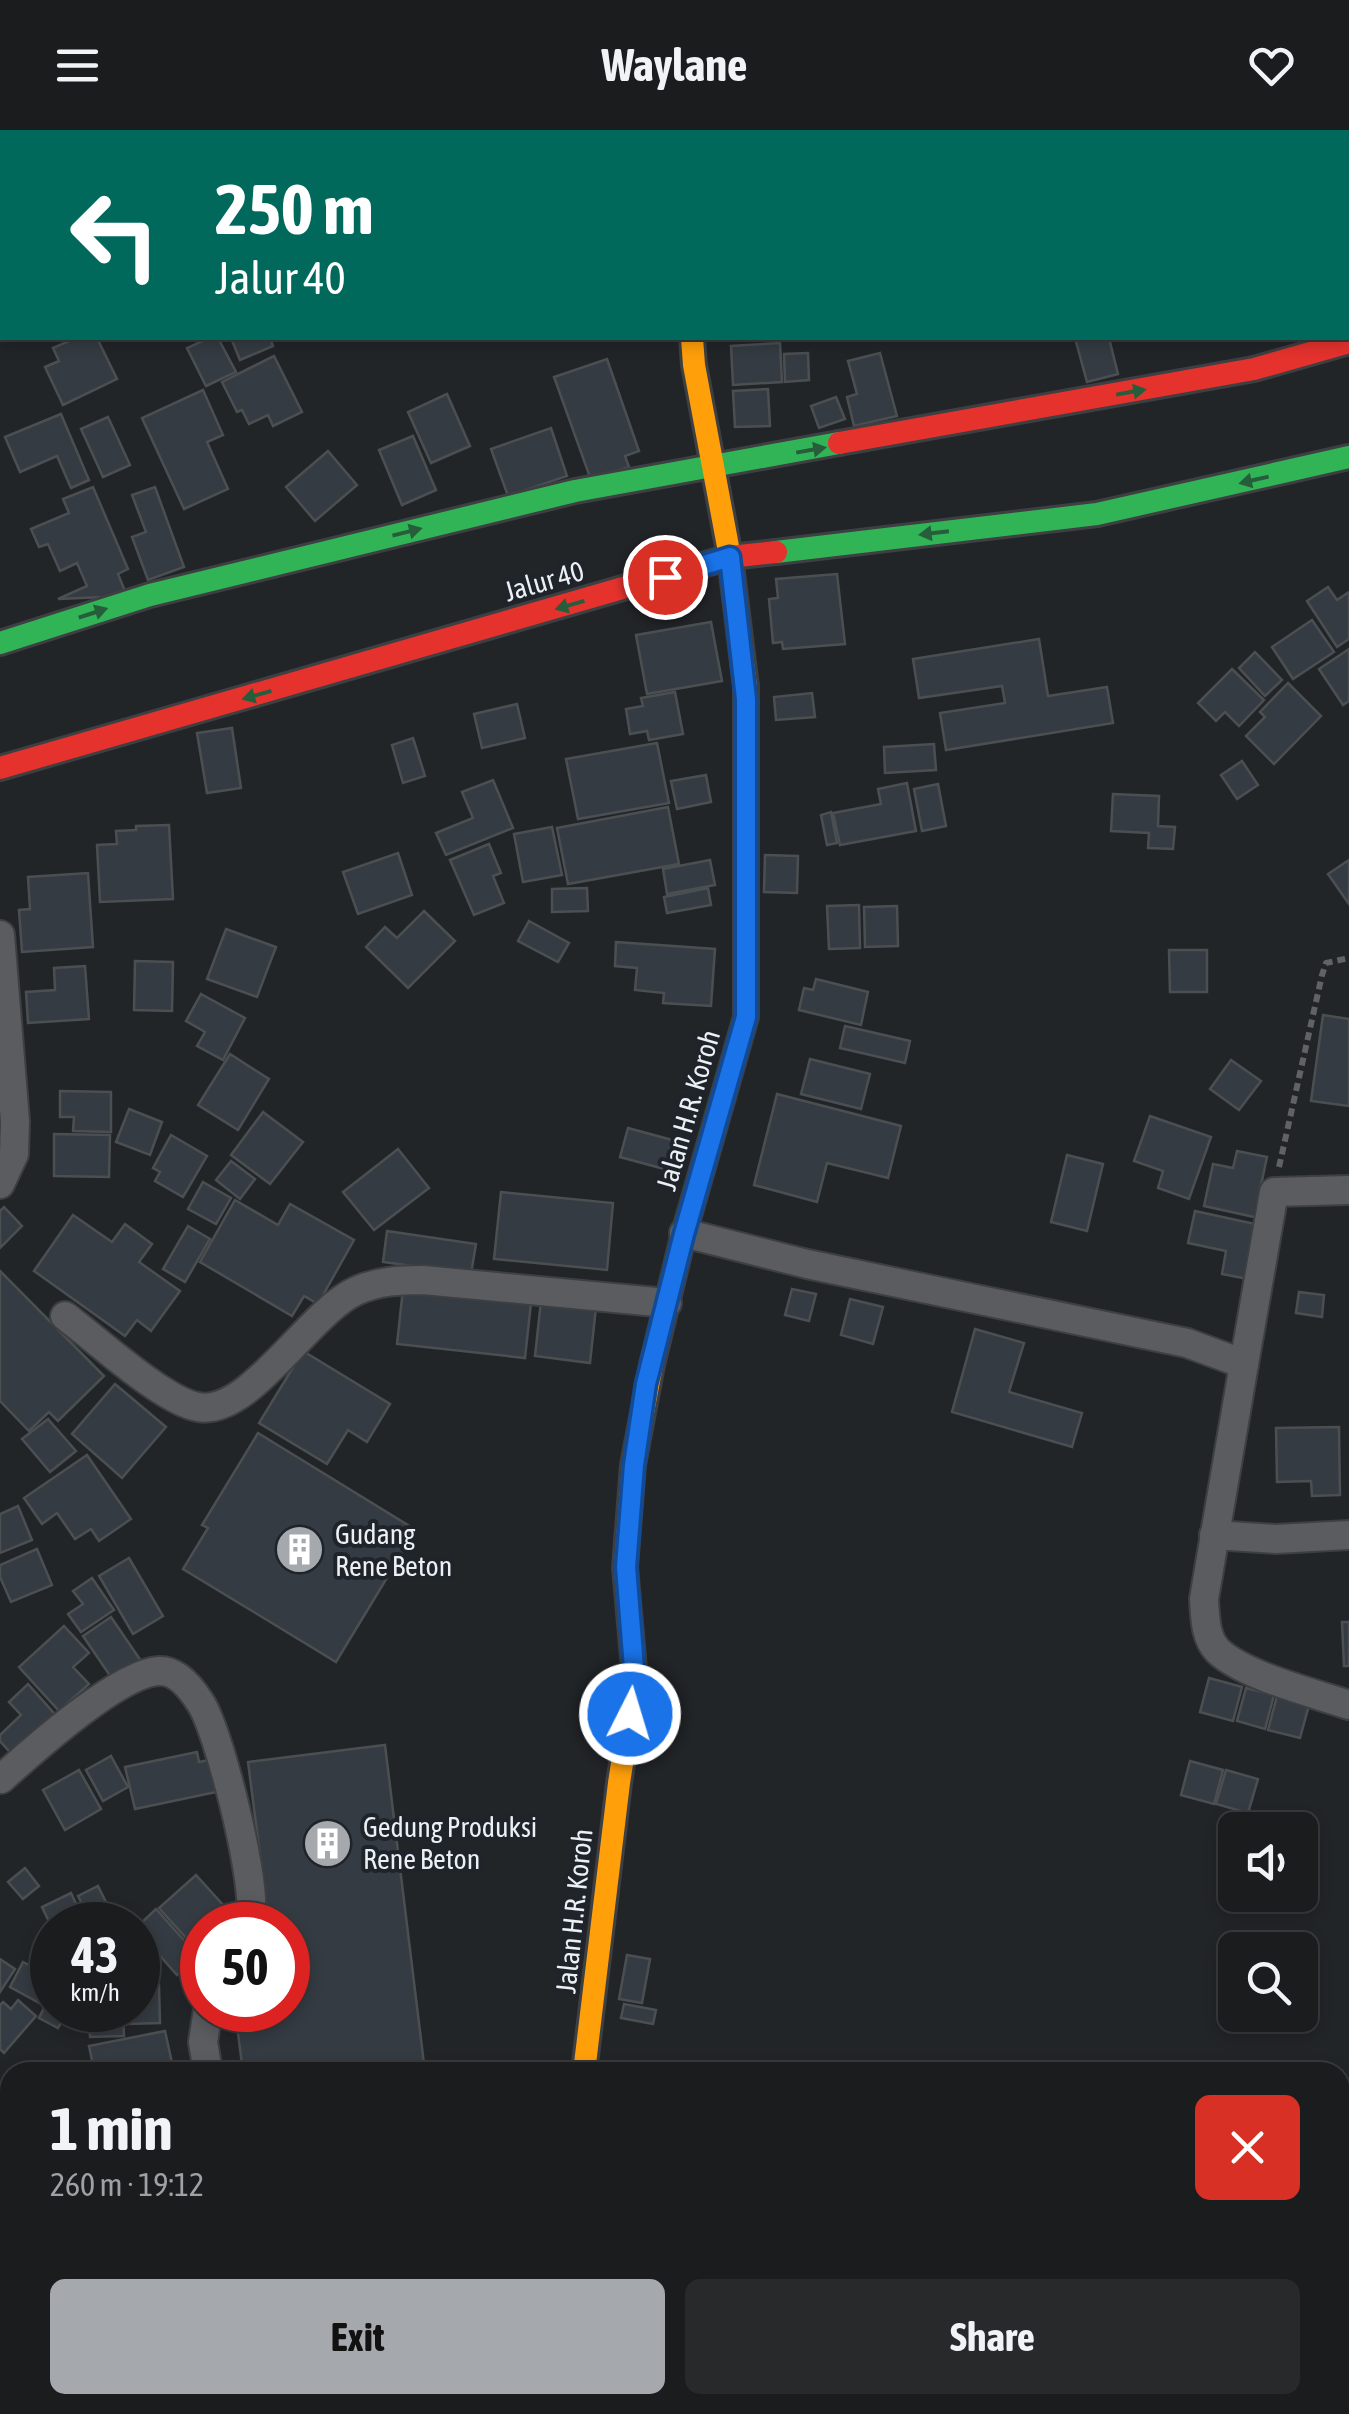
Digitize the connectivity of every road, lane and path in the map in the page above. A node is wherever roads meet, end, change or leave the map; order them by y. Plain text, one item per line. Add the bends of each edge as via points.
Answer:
1 (692, 340) edge
2 (1288, 340) edge
3 (1349, 342) edge
4 (1254, 369) junction
5 (1349, 457) edge
6 (715, 468) junction
7 (730, 557) junction
8 (0, 644) edge
9 (0, 768) edge
10 (0, 934) edge
11 (1349, 958) edge
12 (0, 1184) edge
13 (1349, 1190) edge
14 (1274, 1192) junction
15 (684, 1234) junction
16 (667, 1303) junction
17 (65, 1316) dead end
18 (1244, 1364) junction
19 (1214, 1535) junction
20 (1349, 1535) edge
21 (1349, 1705) edge
22 (0, 1779) edge
23 (250, 1902) edge
24 (205, 2032) edge
25 (206, 2062) edge
26 (585, 2062) edge

1 - 6 main road, Jalan H.R. Koroh
2 - 4 street
3 - 4 main road
6 -> 4 main road
5 -> 7 main road, Jalur 40 via 1097,514
6 - 7 main road, Jalan H.R. Koroh
8 -> 6 main road via 150,594 575,492
7 -> 9 main road, Jalur 40
7 - 15 main road, Jalan H.R. Koroh via 746,699 746,1017
10 - 12 street via 15,1121 14,1154
11 - 14 path via 1326,964 1322,975
13 - 14 street
14 - 18 street
15 - 16 main road, Jalan H.R. Koroh
15 - 18 street via 1187,1343
16 - 17 street via 388,1281 353,1292 259,1382 222,1405 201,1408 177,1400
16 - 26 main road, Jalan H.R. Koroh via 634,1465 626,1567 635,1680
18 - 19 street
19 - 20 street
19 - 21 street via 1204,1599 1206,1628 1217,1650 1266,1678
22 - 23 street via 134,1678 169,1672 202,1704 227,1774
24 - 25 street

